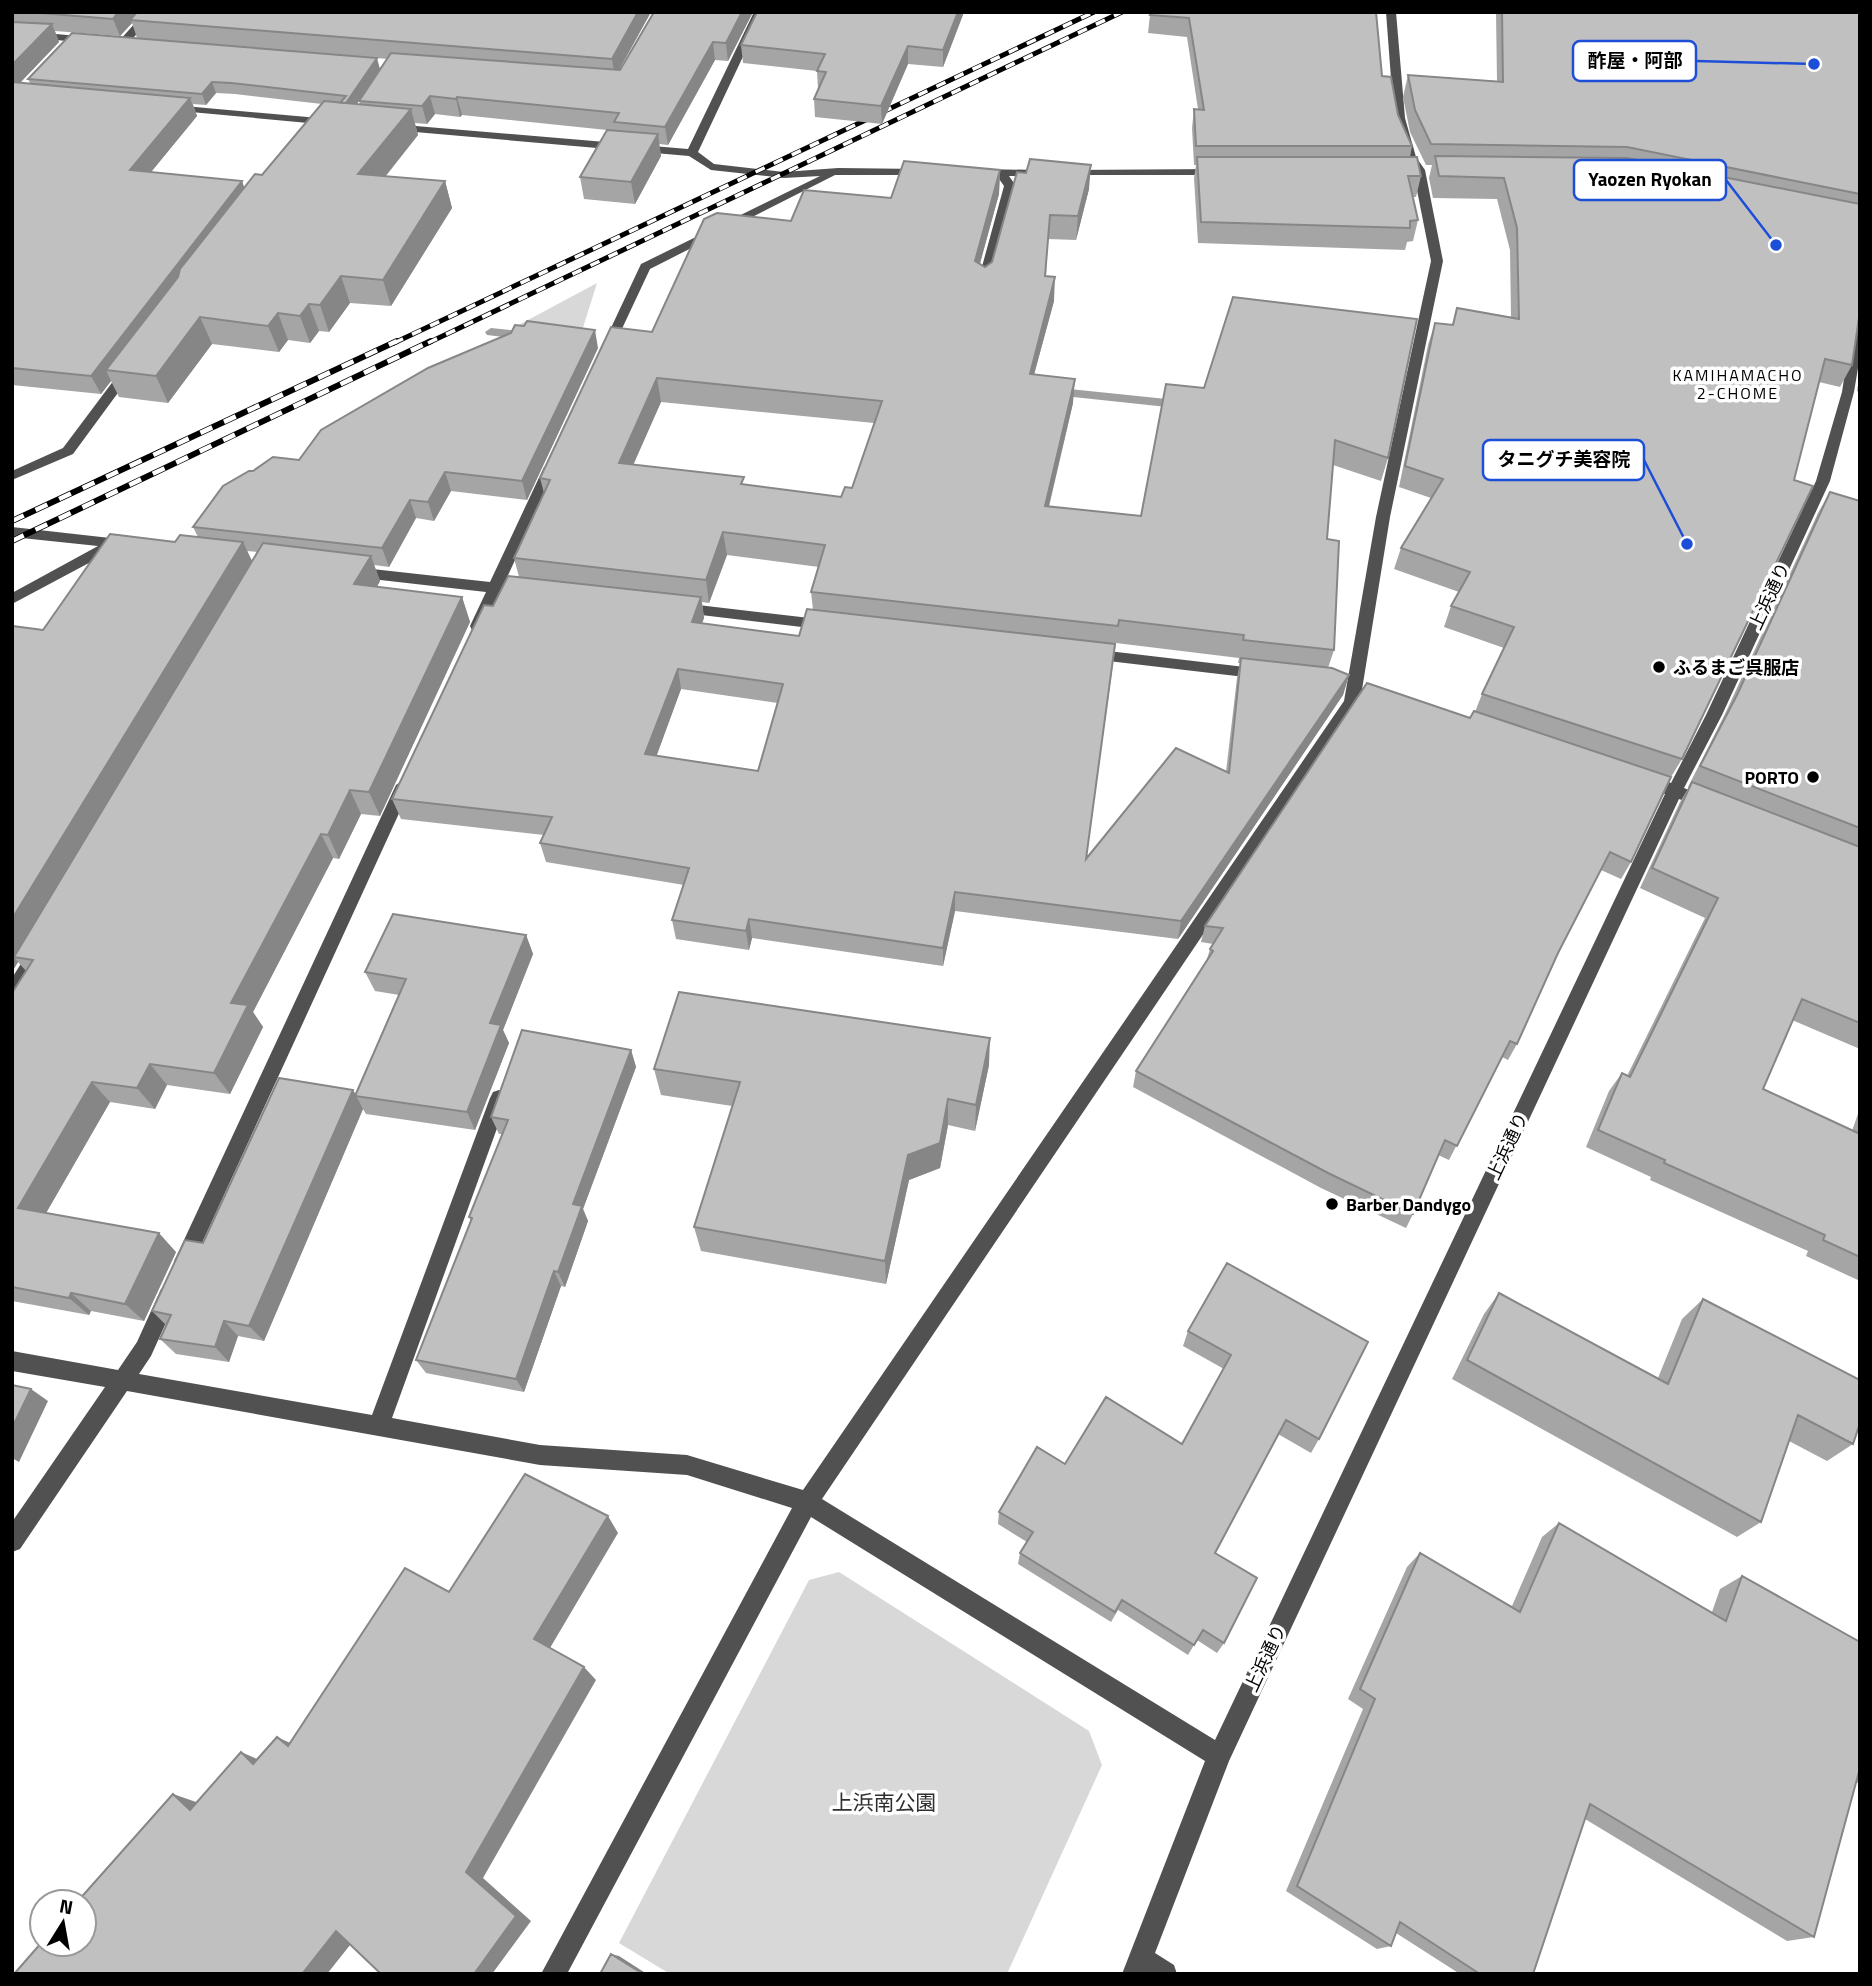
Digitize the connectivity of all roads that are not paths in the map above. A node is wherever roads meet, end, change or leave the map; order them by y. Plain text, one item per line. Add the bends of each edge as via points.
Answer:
1 (151, 12) edge
2 (759, 12) edge
3 (1391, 12) edge
4 (12, 33) edge
5 (72, 39) junction
6 (97, 41) edge
7 (110, 42) edge
8 (123, 43) junction
9 (136, 44) edge
10 (63, 48) edge
11 (154, 106) edge
12 (318, 121) junction
13 (341, 123) edge
14 (379, 126) edge
15 (309, 132) edge
16 (692, 153) junction
17 (838, 171) junction
18 (933, 172) edge
19 (960, 172) edge
20 (1232, 172) edge
21 (1000, 173) junction
22 (983, 285) edge
23 (1860, 312) edge
24 (605, 354) edge
25 (134, 364) edge
26 (559, 452) edge
27 (12, 476) edge
28 (12, 532) edge
29 (114, 544) junction
30 (140, 547) edge
31 (335, 570) edge
32 (495, 588) junction
33 (537, 592) edge
34 (12, 600) edge
35 (662, 606) edge
36 (842, 626) edge
37 (472, 638) edge
38 (1079, 653) edge
39 (1273, 675) edge
40 (413, 765) edge
41 (1628, 773) edge
42 (1675, 790) junction
43 (1724, 811) edge
44 (48, 934) edge
45 (12, 994) edge
46 (508, 1074) edge
47 (12, 1361) edge
48 (123, 1382) junction
49 (377, 1427) junction
50 (807, 1502) junction
51 (12, 1541) edge
52 (1219, 1756) junction
53 (1137, 1965) edge
54 (552, 1974) edge
55 (1165, 1974) edge

1 - 8 street
2 - 16 street
3 - 50 street via 1395,93 1410,161 1419,170 1437,261 1383,517 1352,702
4 - 5 street
5 - 6 street
5 - 10 street
7 - 8 street
8 - 9 street
11 - 12 street
12 - 13 street
12 - 15 street
14 - 16 street
16 - 17 street via 711,167 784,175
17 - 18 street
17 - 24 street via 645,267
19 - 21 street
20 - 21 street
21 - 22 street via 1010,186
23 - 42 street, 上浜通り via 1848,392 1823,481
25 - 27 street via 68,451
26 - 32 street
28 - 29 street
29 - 30 street
29 - 34 street
31 - 32 street
32 - 33 street
32 - 37 street
35 - 36 street
38 - 39 street
40 - 48 street via 144,1349
41 - 42 street
42 - 43 street
42 - 52 street, 上浜通り
44 - 45 street
46 - 49 street
47 - 48 street
48 - 49 street
48 - 51 street
49 - 50 street via 540,1455 687,1465
50 - 52 street
50 - 54 street
52 - 53 street, 上浜通り
53 - 55 street

